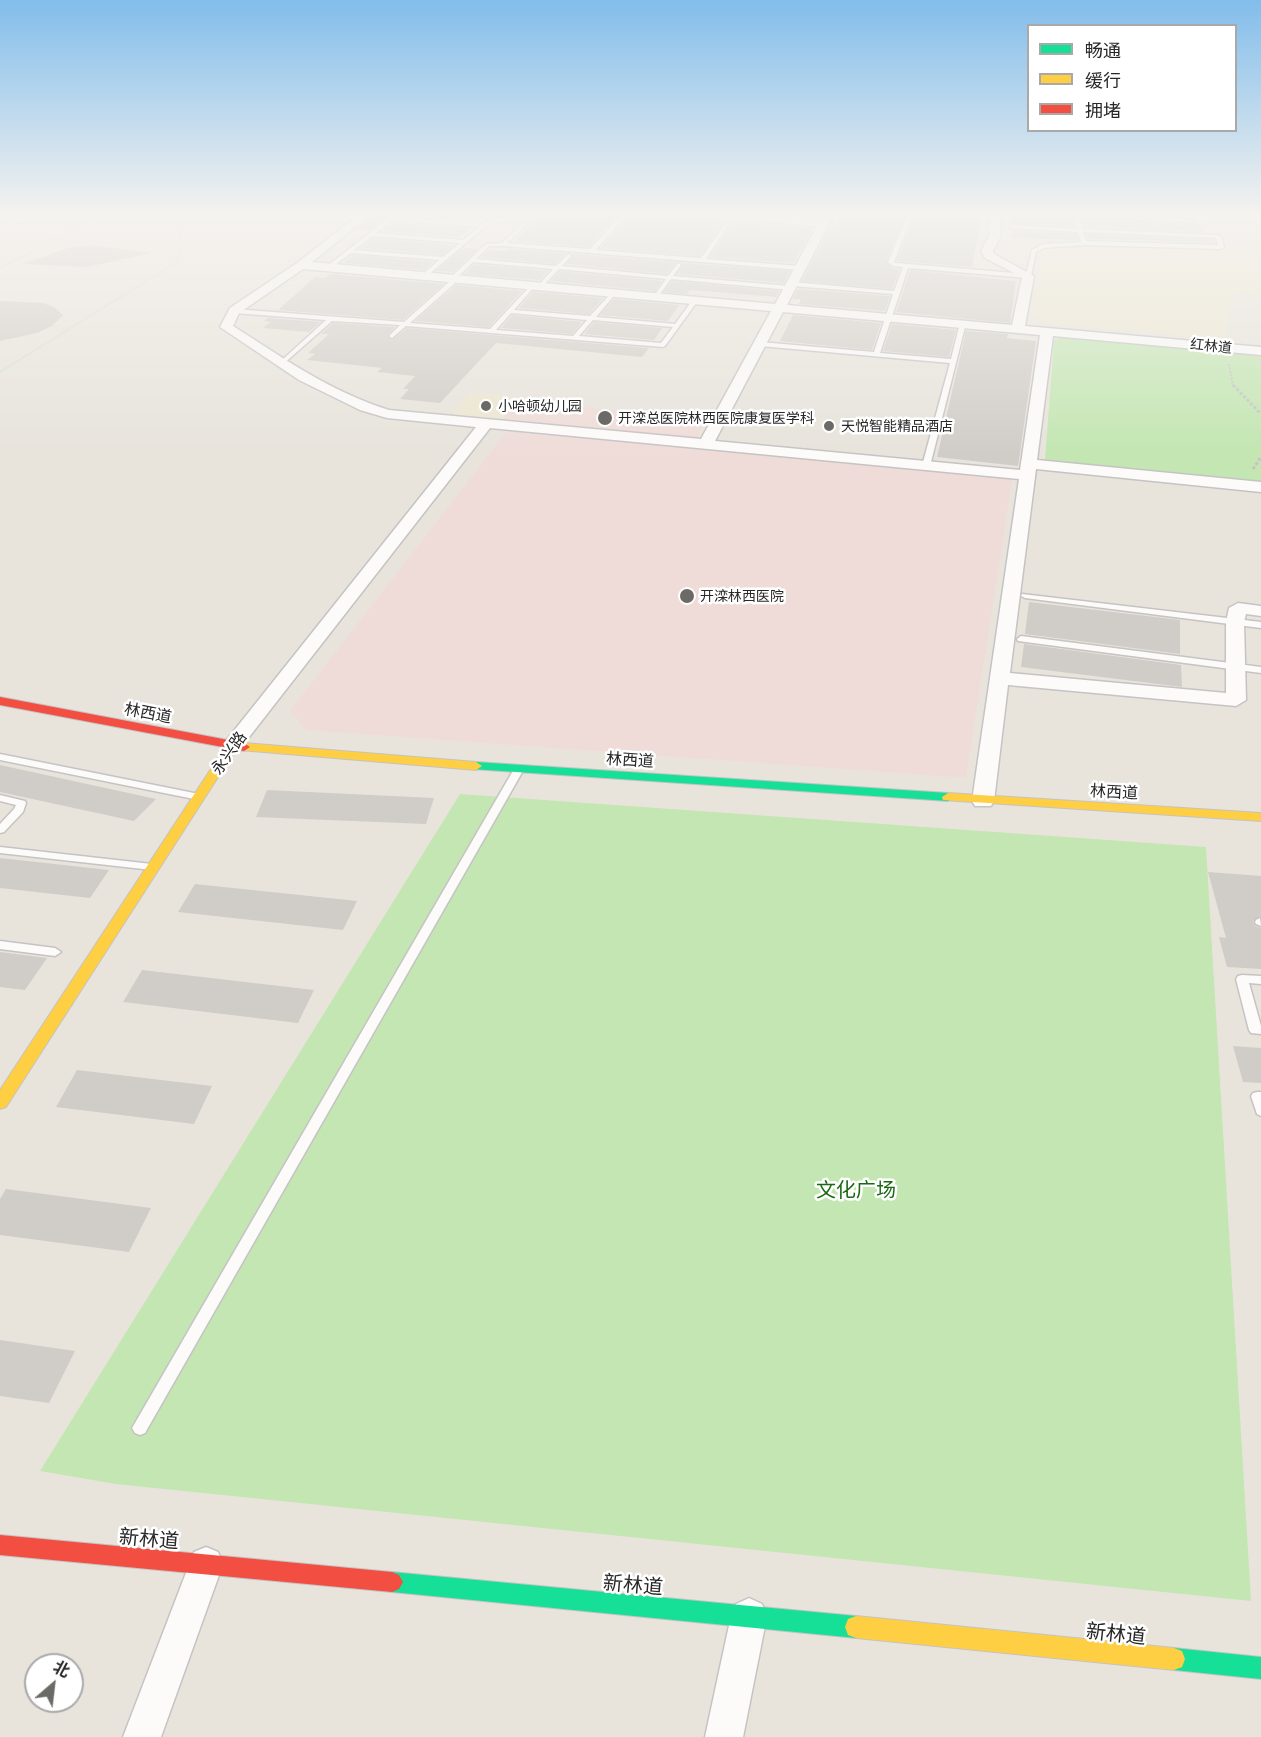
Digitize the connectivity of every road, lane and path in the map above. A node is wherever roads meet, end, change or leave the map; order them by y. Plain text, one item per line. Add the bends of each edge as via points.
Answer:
1 (260, 293) edge
2 (440, 293) edge
3 (528, 293) edge
4 (613, 293) edge
5 (625, 293) edge
6 (659, 293) edge
7 (787, 293) edge
8 (897, 293) edge
9 (1025, 293) edge
10 (657, 296) junction
11 (696, 299) junction
12 (780, 307) junction
13 (234, 311) junction
14 (509, 311) junction
15 (889, 316) junction
16 (591, 318) junction
17 (331, 319) junction
18 (963, 323) junction
19 (405, 324) junction
20 (677, 326) junction
21 (1018, 328) junction
22 (492, 330) junction
23 (1047, 330) junction
24 (392, 336) dead end
25 (575, 337) junction
26 (760, 344) junction
27 (1232, 348) junction
28 (1261, 351) edge
29 (876, 354) junction
30 (953, 361) junction
31 (282, 363) junction
32 (1261, 414) edge
33 (486, 424) junction
34 (706, 444) junction
35 (926, 466) junction
36 (1028, 470) junction
37 (1261, 487) edge
38 (1025, 596) dead end
39 (1261, 610) edge
40 (1234, 622) junction
41 (1261, 625) edge
42 (1021, 639) dead end
43 (1234, 667) junction
44 (1261, 670) edge
45 (998, 678) junction
46 (0, 701) edge
47 (232, 746) junction
48 (0, 758) edge
49 (519, 769) junction
50 (199, 797) junction
51 (0, 798) edge
52 (982, 801) junction
53 (1261, 817) edge
54 (0, 830) edge
55 (0, 850) edge
56 (153, 867) junction
57 (0, 945) edge
58 (55, 952) dead end
59 (1261, 980) edge
60 (1261, 1030) edge
61 (1261, 1097) edge
62 (0, 1103) edge
63 (1261, 1111) edge
64 (140, 1428) dead end
65 (0, 1545) edge
66 (206, 1564) junction
67 (750, 1616) junction
68 (1261, 1668) edge
69 (142, 1737) edge
70 (724, 1737) edge

1 - 13 street
2 - 19 lane
3 - 14 lane
4 - 16 lane
5 - 10 street, 红林道
6 - 10 lane
7 - 12 street
8 - 15 lane
9 - 21 street
10 - 11 street, 红林道
11 - 12 street, 红林道
11 - 20 lane
12 - 15 street, 红林道
12 - 26 street
13 - 17 lane
13 - 31 street via 226,327
14 - 16 lane
14 - 22 lane
15 - 18 street, 红林道
15 - 29 lane
16 - 20 lane
16 - 25 lane
17 - 19 lane
17 - 31 lane
18 - 21 street, 红林道
18 - 30 lane
19 - 22 lane via 477,332
19 - 24 lane
20 - 25 lane via 663,345
21 - 23 street, 红林道
22 - 25 lane
23 - 27 street, 红林道
23 - 36 street
26 - 29 lane
26 - 34 street
27 - 28 street, 红林道
27 - 32 path via 1229,361 1233,387
29 - 30 lane
30 - 35 lane
31 - 33 street via 334,396 360,407 387,414
33 - 34 street
33 - 47 street, 永兴路
34 - 35 street
35 - 36 street
36 - 37 street
36 - 45 street
38 - 40 lane
39 - 40 street via 1238,608
40 - 41 lane
40 - 43 street
42 - 43 lane
43 - 44 lane
43 - 45 street via 1236,700
45 - 52 street
46 - 47 main road, 林西道
47 - 49 main road, 林西道
47 - 50 main road, 永兴路
48 - 50 lane
49 - 52 main road, 林西道
49 - 64 lane
50 - 56 main road, 永兴路
51 - 54 lane via 21,803
52 - 53 main road, 林西道
55 - 56 lane
56 - 62 main road, 永兴路
57 - 58 lane
59 - 60 lane via 1242,979 1254,1030
61 - 63 lane via 1257,1096
65 - 66 main road, 新林道
66 - 67 main road, 新林道
66 - 69 street
67 - 68 main road, 新林道
67 - 70 street

